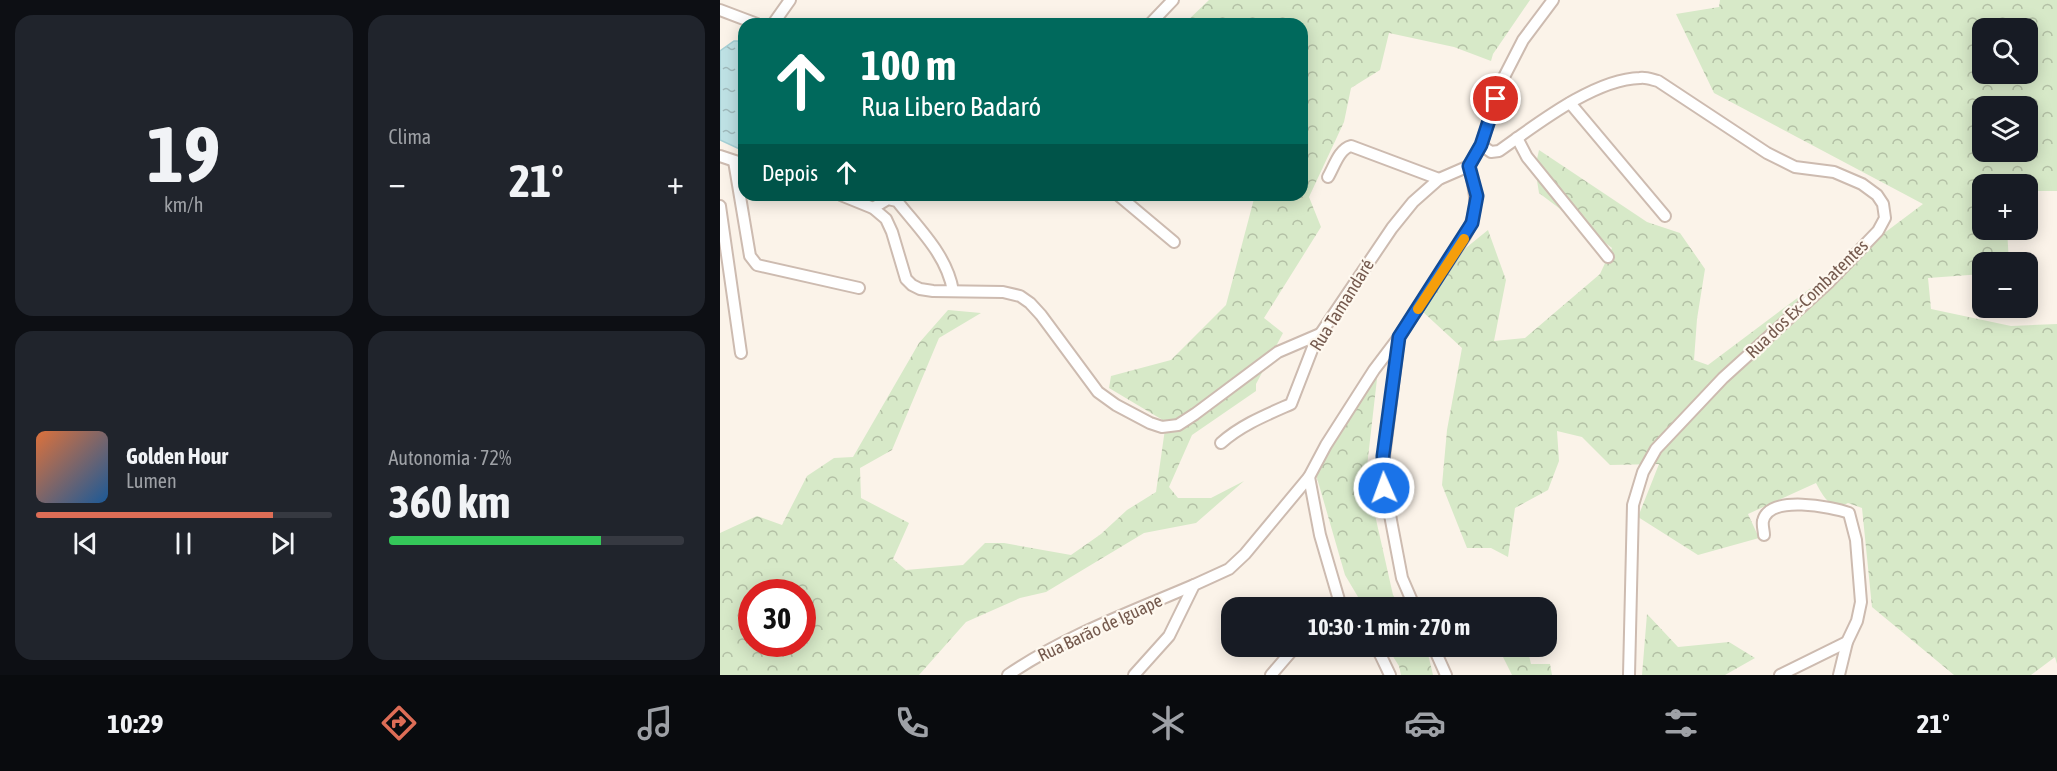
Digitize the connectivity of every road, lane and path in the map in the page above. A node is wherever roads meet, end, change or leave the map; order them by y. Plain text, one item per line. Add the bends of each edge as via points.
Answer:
1 (790, 0) edge
2 (1173, 0) edge
3 (1553, 0) edge
4 (720, 10) edge
5 (741, 18) edge
6 (777, 18) edge
7 (1156, 18) edge
8 (1570, 103) junction
9 (1517, 138) junction
10 (1481, 145) junction
11 (720, 156) edge
12 (738, 163) edge
13 (1469, 166) junction
14 (1328, 177) dead end
15 (1439, 179) junction
16 (743, 201) edge
17 (856, 201) edge
18 (885, 201) edge
19 (897, 201) edge
20 (1125, 201) edge
21 (720, 206) edge
22 (873, 208) junction
23 (1665, 216) dead end
24 (1174, 242) dead end
25 (1608, 257) dead end
26 (859, 288) dead end
27 (953, 291) junction
28 (1320, 334) junction
29 (1399, 337) junction
30 (741, 353) dead end
31 (1221, 443) dead end
32 (1309, 477) junction
33 (1764, 535) dead end
34 (1194, 585) junction
35 (1336, 597) edge
36 (1410, 597) edge
37 (1846, 642) junction
38 (1287, 657) edge
39 (1381, 657) edge
40 (1438, 657) edge
41 (1008, 675) edge
42 (1134, 675) edge
43 (1271, 675) edge
44 (1390, 675) edge
45 (1446, 675) edge
46 (1629, 675) edge
47 (1780, 675) edge
48 (1839, 675) edge

1 - 6 street
2 - 7 street
3 - 10 street via 1504,76
4 - 5 street
8 - 9 street, Rua dos Ex-Combatentes
8 - 23 street
8 - 46 street, Rua dos Ex-Combatentes via 1620,81 1641,77 1658,81 1767,153 1795,167 1834,172 1862,184 1877,195 1885,218 1878,231 1829,282 1723,378 1656,449 1643,472 1633,505
9 - 10 street, Rua dos Ex-Combatentes via 1499,151 1491,152
9 - 25 street via 1527,157
10 - 13 street
11 - 12 street
13 - 15 street, Rua Tamandaré
13 - 29 street, Rua Barão de Iguape via 1477,196 1472,223
14 - 15 street via 1345,147 1351,146
15 - 28 street, Rua Tamandaré via 1392,228
16 - 26 street via 750,256 757,265
17 - 22 street
18 - 22 street
19 - 27 street via 948,269
20 - 24 street
21 - 30 street
22 - 27 street via 886,219 906,279 920,289
27 - 28 street via 1020,296 1041,315 1098,392 1162,428 1195,414 1278,352
28 - 31 street, Rua Tamandaré via 1291,404 1247,424
29 - 32 street, Rua Barão de Iguape via 1374,370
29 - 36 street via 1382,474 1402,578
32 - 34 street, Rua Barão de Iguape via 1245,554 1229,569
32 - 35 street
33 - 37 street via 1763,521 1776,507 1814,505 1850,513 1861,602
34 - 41 street, Rua Barão de Iguape via 1082,634
34 - 42 street via 1168,636
37 - 47 street
37 - 48 street
38 - 43 street
39 - 44 street
40 - 45 street

